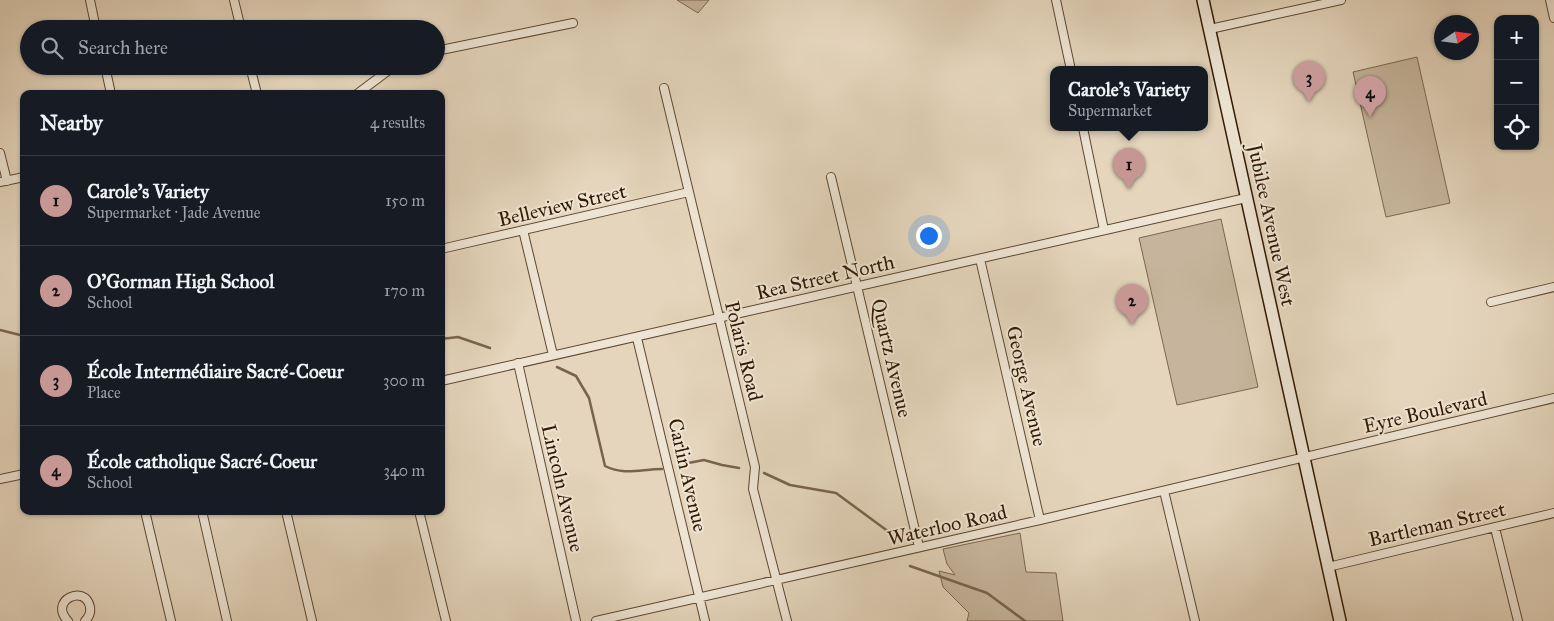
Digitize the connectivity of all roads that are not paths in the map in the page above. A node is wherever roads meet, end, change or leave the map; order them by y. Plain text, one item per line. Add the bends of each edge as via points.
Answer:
1 (90, 0) edge
2 (234, 0) edge
3 (1056, 0) edge
4 (1202, 0) edge
5 (1341, 0) edge
6 (1550, 0) edge
7 (1554, 18) edge
8 (94, 20) edge
9 (239, 20) edge
10 (573, 23) dead end
11 (1210, 29) junction
12 (445, 49) edge
13 (1070, 66) edge
14 (107, 75) edge
15 (252, 75) edge
16 (382, 75) edge
17 (664, 88) dead end
18 (110, 90) edge
19 (256, 90) edge
20 (362, 90) edge
21 (1084, 131) edge
22 (0, 153) edge
23 (831, 177) dead end
24 (20, 178) edge
25 (3, 181) edge
26 (689, 192) junction
27 (1246, 198) junction
28 (524, 230) junction
29 (1104, 230) junction
30 (445, 248) edge
31 (980, 259) junction
32 (858, 286) junction
33 (1554, 287) edge
34 (1491, 302) dead end
35 (720, 318) junction
36 (637, 338) junction
37 (553, 355) junction
38 (518, 363) junction
39 (445, 380) edge
40 (1554, 398) edge
41 (1304, 458) junction
42 (20, 475) edge
43 (0, 480) edge
44 (1164, 491) junction
45 (1554, 513) edge
46 (146, 515) edge
47 (203, 515) edge
48 (287, 515) edge
49 (420, 515) edge
50 (1040, 520) junction
51 (1495, 528) junction
52 (919, 547) junction
53 (1328, 567) junction
54 (778, 580) junction
55 (700, 598) junction
56 (68, 621) edge
57 (85, 621) edge
58 (171, 621) edge
59 (227, 621) edge
60 (312, 621) edge
61 (446, 621) edge
62 (576, 621) edge
63 (596, 621) edge
64 (706, 621) edge
65 (787, 621) edge
66 (1195, 621) edge
67 (1340, 621) edge
68 (1518, 621) edge

1 - 8 street
2 - 9 street
3 - 13 street
4 - 11 main road, Jubilee Avenue West
5 - 11 street
6 - 7 street
10 - 12 street
11 - 27 main road, Jubilee Avenue West
14 - 18 street
15 - 19 street
16 - 20 street
17 - 26 street, Polaris Road
21 - 29 street
22 - 25 street
23 - 32 street, Quartz Avenue
24 - 25 street
26 - 28 street, Belleview Street
26 - 35 street, Polaris Road
27 - 29 street, Rea Street North
27 - 41 main road, Jubilee Avenue West
28 - 30 street, Belleview Street
28 - 37 street
29 - 31 street, Rea Street North
31 - 32 street, Rea Street North
31 - 50 street, George Avenue
32 - 35 street, Rea Street North
32 - 52 street, Quartz Avenue
33 - 34 street
35 - 36 street, Rea Street North
35 - 54 street, Polaris Road via 756,467 753,489
36 - 37 street, Rea Street North
36 - 55 street, Carlin Avenue
37 - 38 street, Rea Street North
38 - 39 street, Rea Street North
38 - 62 street, Lincoln Avenue
40 - 41 street, Eyre Boulevard
41 - 44 street, Waterloo Road
41 - 53 main road, Jubilee Avenue West
42 - 43 street
44 - 50 street, Waterloo Road
44 - 66 street
45 - 51 street, Bartleman Street
46 - 58 street
47 - 59 street
48 - 60 street
49 - 61 street
50 - 52 street, Waterloo Road
51 - 53 street, Bartleman Street
51 - 68 street
52 - 54 street, Waterloo Road
53 - 67 main road, Jubilee Avenue West
54 - 55 street, Waterloo Road
54 - 65 street, Polaris Road
55 - 63 street, Waterloo Road
55 - 64 street, Carlin Avenue
56 - 57 street via 63,616 62,607 67,599 76,595 90,605 90,615

